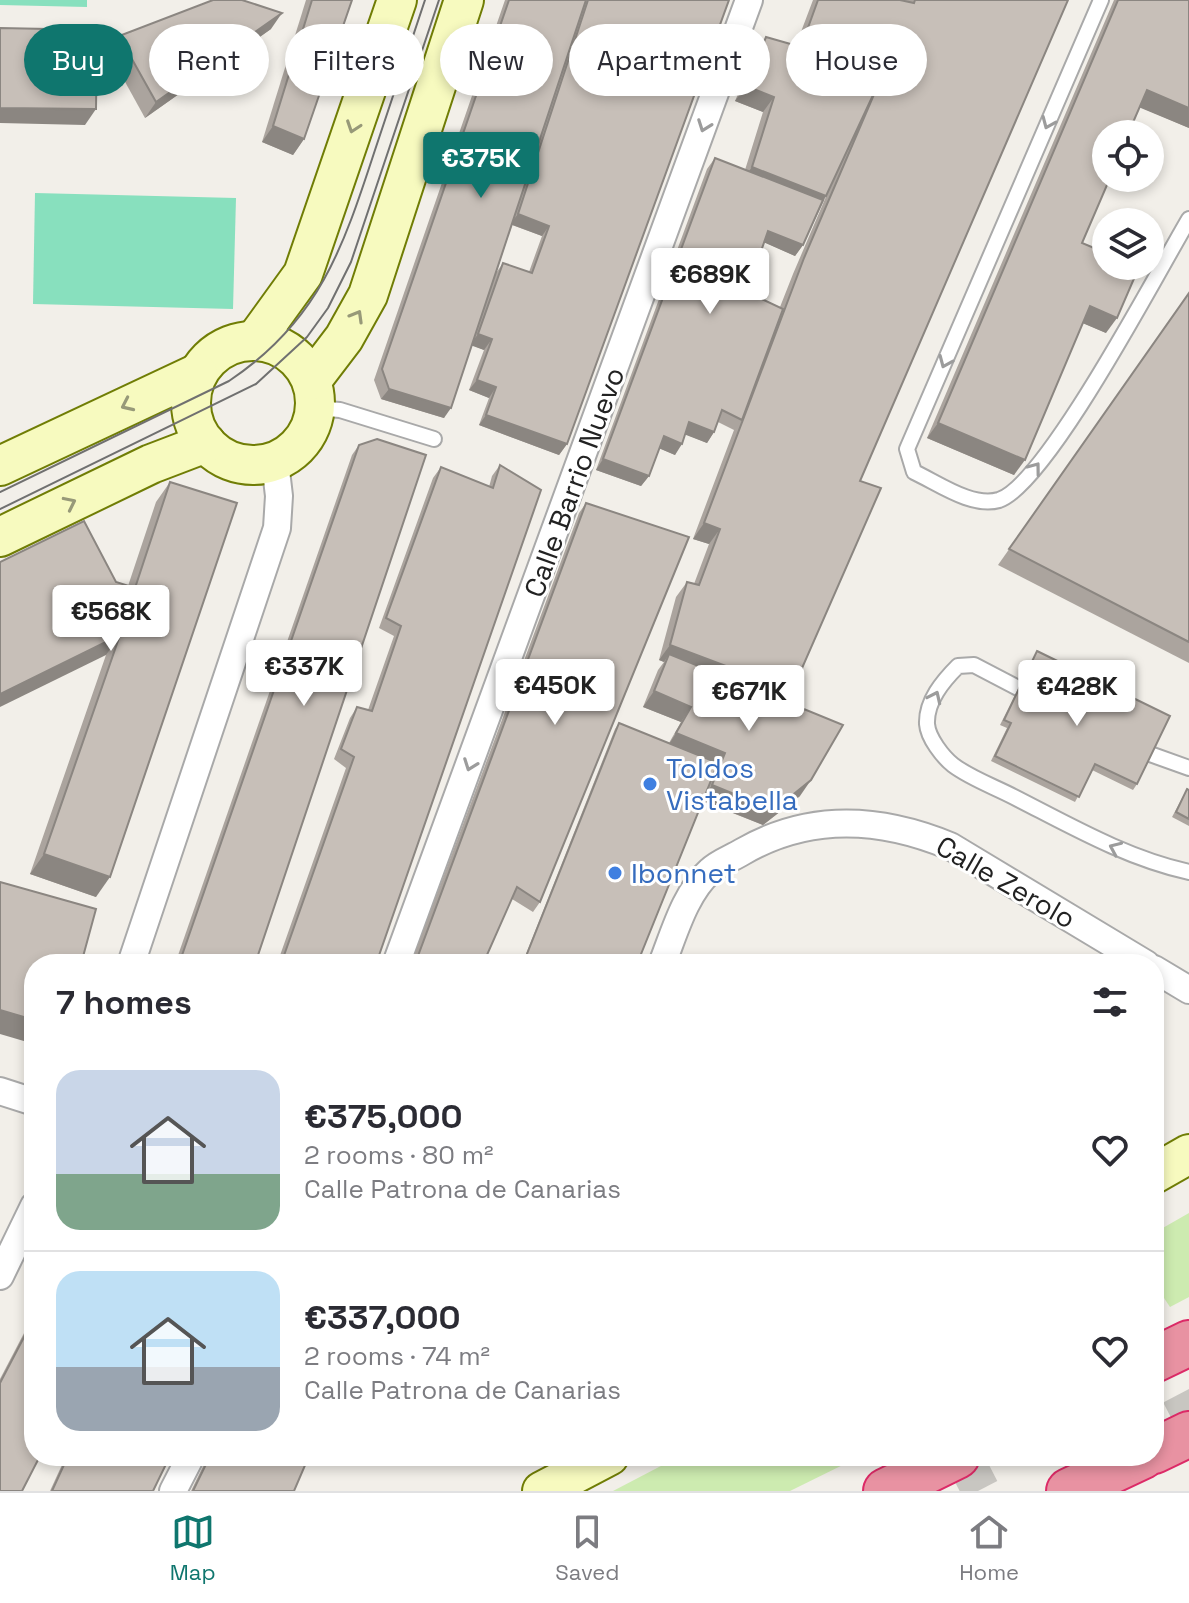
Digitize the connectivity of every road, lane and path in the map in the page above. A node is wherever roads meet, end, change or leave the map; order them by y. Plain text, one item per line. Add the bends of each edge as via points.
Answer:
1 (397, 0) edge
2 (464, 0) edge
3 (749, 0) edge
4 (1101, 0) edge
5 (1189, 219) edge
6 (256, 339) junction
7 (198, 373) junction
8 (314, 394) junction
9 (434, 439) dead end
10 (206, 443) junction
11 (275, 462) junction
12 (0, 466) edge
13 (0, 537) edge
14 (1018, 688) edge
15 (1150, 754) edge
16 (1189, 768) edge
17 (1189, 872) edge
18 (134, 954) edge
19 (400, 954) edge
20 (666, 954) edge
21 (1129, 954) edge
22 (1164, 975) edge
23 (1189, 990) edge
24 (0, 1091) edge
25 (24, 1099) edge
26 (1189, 1154) edge
27 (1164, 1168) edge
28 (24, 1227) edge
29 (0, 1276) edge
30 (1189, 1343) edge
31 (1164, 1355) edge
32 (1189, 1434) edge
33 (1164, 1446) edge
34 (186, 1466) edge
35 (590, 1466) edge
36 (937, 1466) edge
37 (1122, 1466) edge
38 (173, 1491) edge
39 (542, 1491) edge
40 (886, 1491) edge
41 (1069, 1491) edge

1 -> 6 street via 303,274
8 -> 2 street via 368,295
3 -> 19 street, Calle Barrio Nuevo
4 -> 5 lane via 907,449 914,472 980,502 998,500 1021,485 1114,353
6 - 7 street via 232,343 212,355
6 - 8 street via 293,353
7 - 10 street via 191,407
7 -> 12 street
8 - 9 lane via 340,410
8 - 11 street via 306,437
10 - 11 street via 245,465
13 -> 10 street
11 - 18 street via 277,528
17 -> 14 lane via 1150,863 1087,835 953,765 936,746 927,726 931,702 958,666 974,665
15 - 16 lane
20 - 21 street, Calle Zerolo via 685,907 709,871 750,847 809,825 883,825 919,833 950,846
22 - 23 street
24 - 25 street
26 - 27 street
28 - 29 street
30 - 31 highway
32 - 33 highway
34 - 38 street
35 - 39 street
36 - 40 highway
37 - 41 highway

